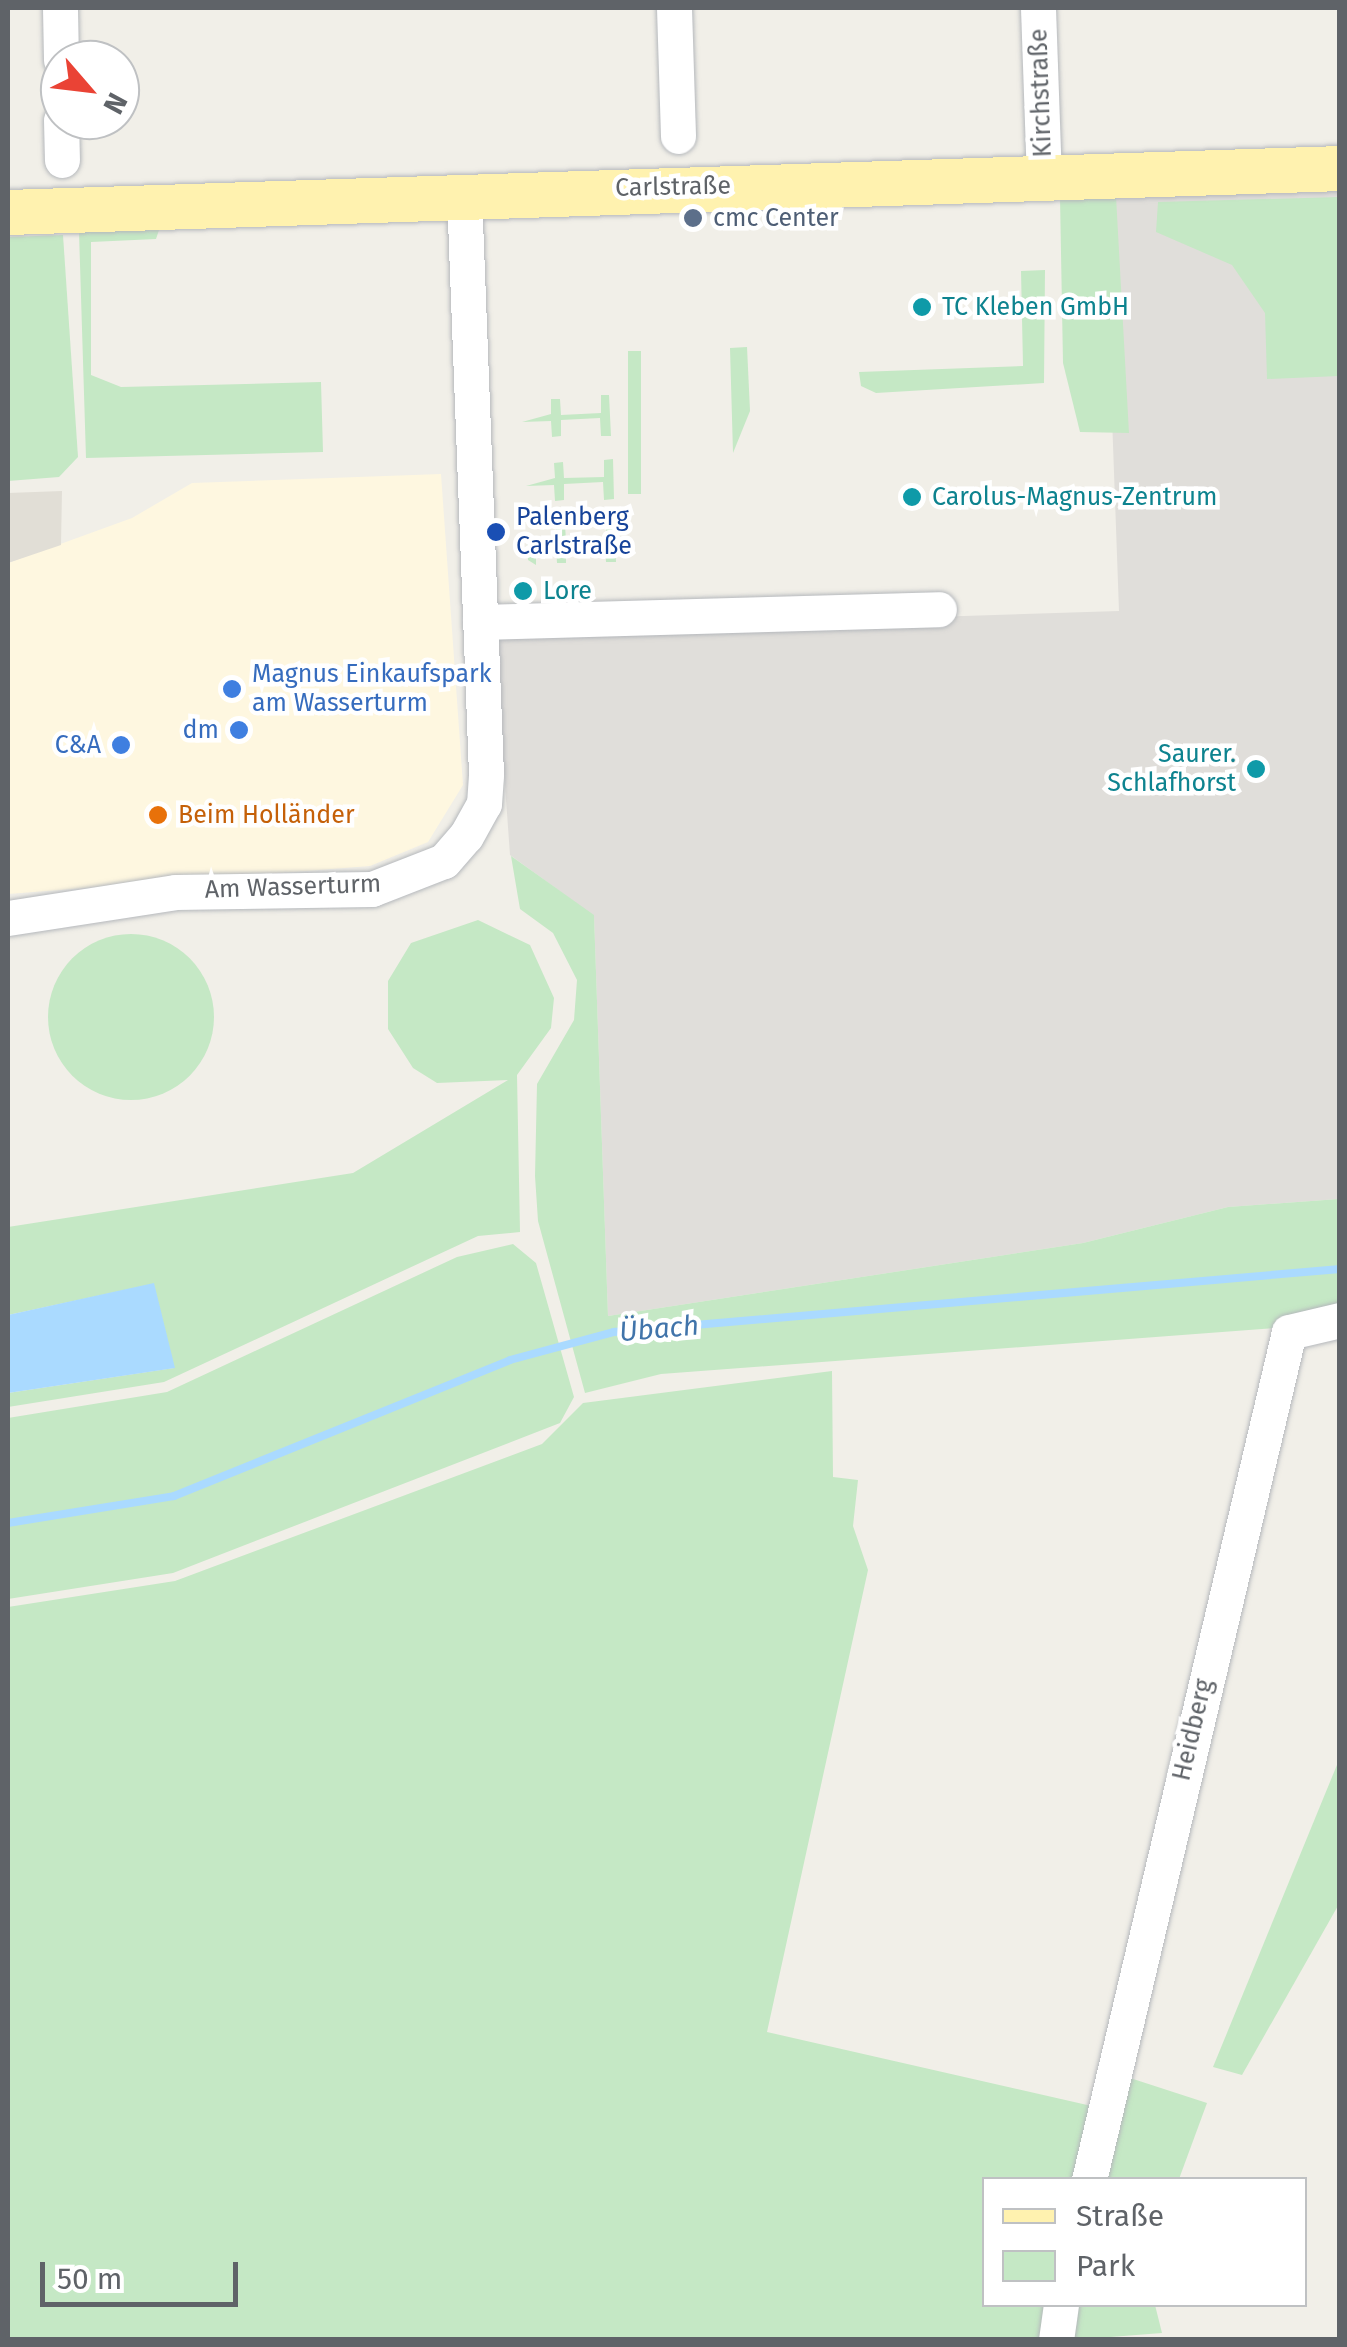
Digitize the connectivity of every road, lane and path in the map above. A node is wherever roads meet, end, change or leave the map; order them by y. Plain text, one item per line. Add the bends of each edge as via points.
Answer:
1 (60, 8) edge
2 (674, 8) edge
3 (1038, 8) edge
4 (61, 40) edge
5 (678, 136) dead end
6 (62, 140) edge
7 (62, 160) dead end
8 (1340, 168) edge
9 (1044, 179) junction
10 (464, 193) junction
11 (8, 212) edge
12 (939, 609) dead end
13 (480, 622) junction
14 (8, 918) edge
15 (1340, 1320) edge
16 (1091, 2177) edge
17 (1061, 2307) edge
18 (1056, 2340) edge

1 - 4 street
2 - 5 street
3 - 9 street, Kirchstraße
6 - 7 street
8 - 9 main road, Carlstraße
9 - 10 main road, Carlstraße
10 - 11 main road, Carlstraße
10 - 13 street, Am Wasserturm
12 - 13 street
13 - 14 street, Am Wasserturm via 484,804 444,861 372,889 175,892
15 - 16 street, Heidberg via 1288,1332
17 - 18 street

